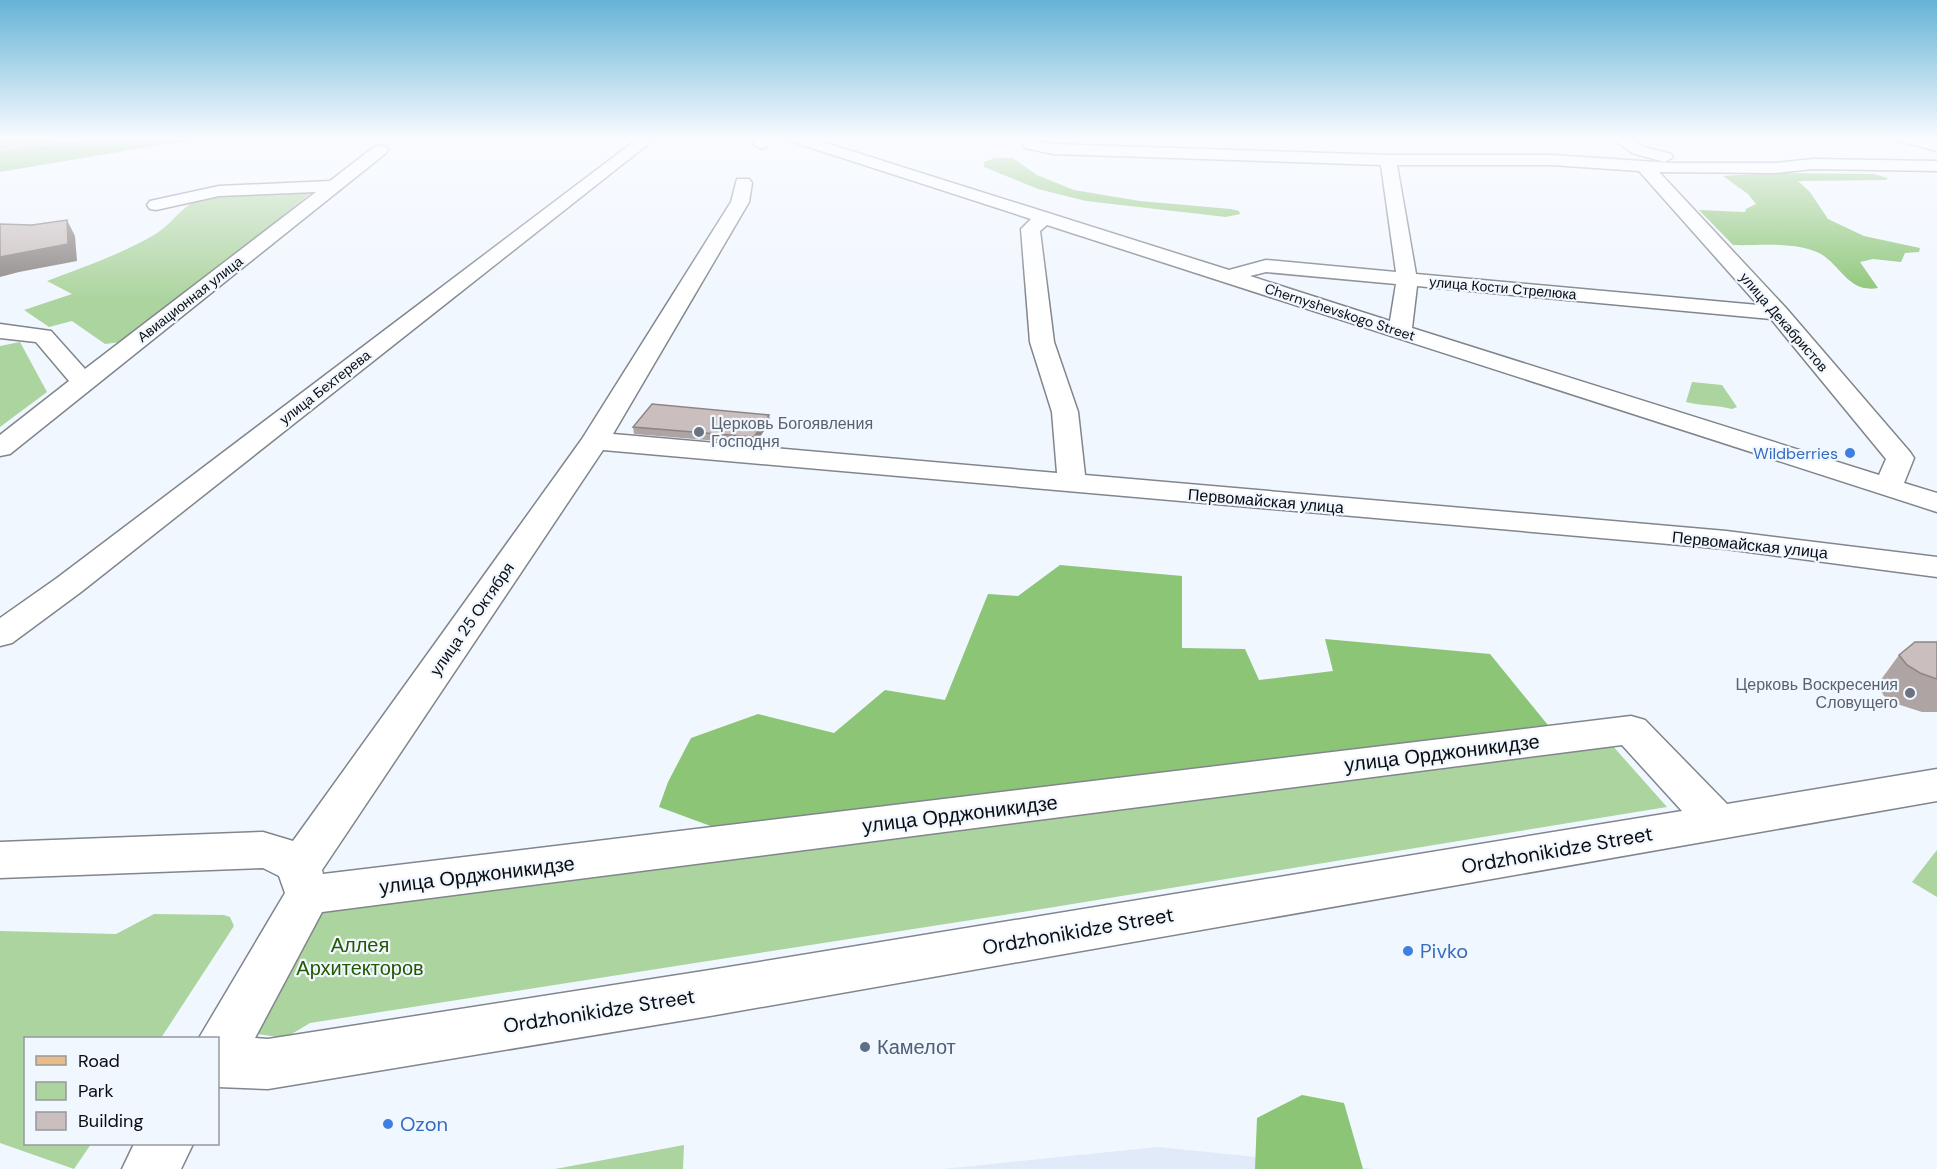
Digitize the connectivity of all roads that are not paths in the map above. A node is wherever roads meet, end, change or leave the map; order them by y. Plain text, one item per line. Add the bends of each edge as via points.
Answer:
1 (217, 192) edge
2 (327, 192) edge
3 (578, 192) edge
4 (742, 192) edge
5 (965, 192) edge
6 (1393, 192) edge
7 (1667, 192) edge
8 (156, 205) dead end
9 (1045, 217) junction
10 (1230, 277) junction
11 (1407, 279) junction
12 (1778, 313) junction
13 (0, 331) edge
14 (1400, 331) junction
15 (83, 382) junction
16 (595, 441) junction
17 (0, 448) edge
18 (1072, 484) junction
19 (1888, 487) junction
20 (1937, 503) edge
21 (1937, 567) edge
22 (0, 635) edge
23 (1937, 785) edge
24 (1719, 823) junction
25 (0, 860) edge
26 (304, 882) junction
27 (219, 1053) edge
28 (219, 1062) edge
29 (164, 1145) edge
30 (150, 1169) edge

1 - 8 street
2 - 15 street, Авиационная улица
3 - 22 street, улица Бехтерева
4 - 16 street, улица 25 Октября via 740,201
5 - 9 street, Chernyshevskogo Street
6 - 11 street
7 - 12 street, улица Декабристов
9 - 10 street, Chernyshevskogo Street
9 - 18 street via 1030,229 1042,342 1065,412
10 - 11 street, улица Кости Стрелюка via 1266,266
10 - 14 street, Chernyshevskogo Street
11 - 12 street, улица Кости Стрелюка
11 - 14 street
12 - 19 street, улица Декабристов via 1900,458
13 - 15 street via 43,336
14 - 19 street, Chernyshevskogo Street
15 - 17 street, Авиационная улица
16 - 18 street, Первомайская улица
16 - 26 street, улица 25 Октября
18 - 21 street, Первомайская улица via 1726,540
19 - 20 street, Chernyshevskogo Street
23 - 24 street, Ordzhonikidze Street
24 - 26 street, улица Орджоникидзе via 1631,730
24 - 28 street, Ordzhonikidze Street via 268,1064
25 - 26 street via 263,850 284,854
26 - 27 street, улица 25 Октября
29 - 30 street

